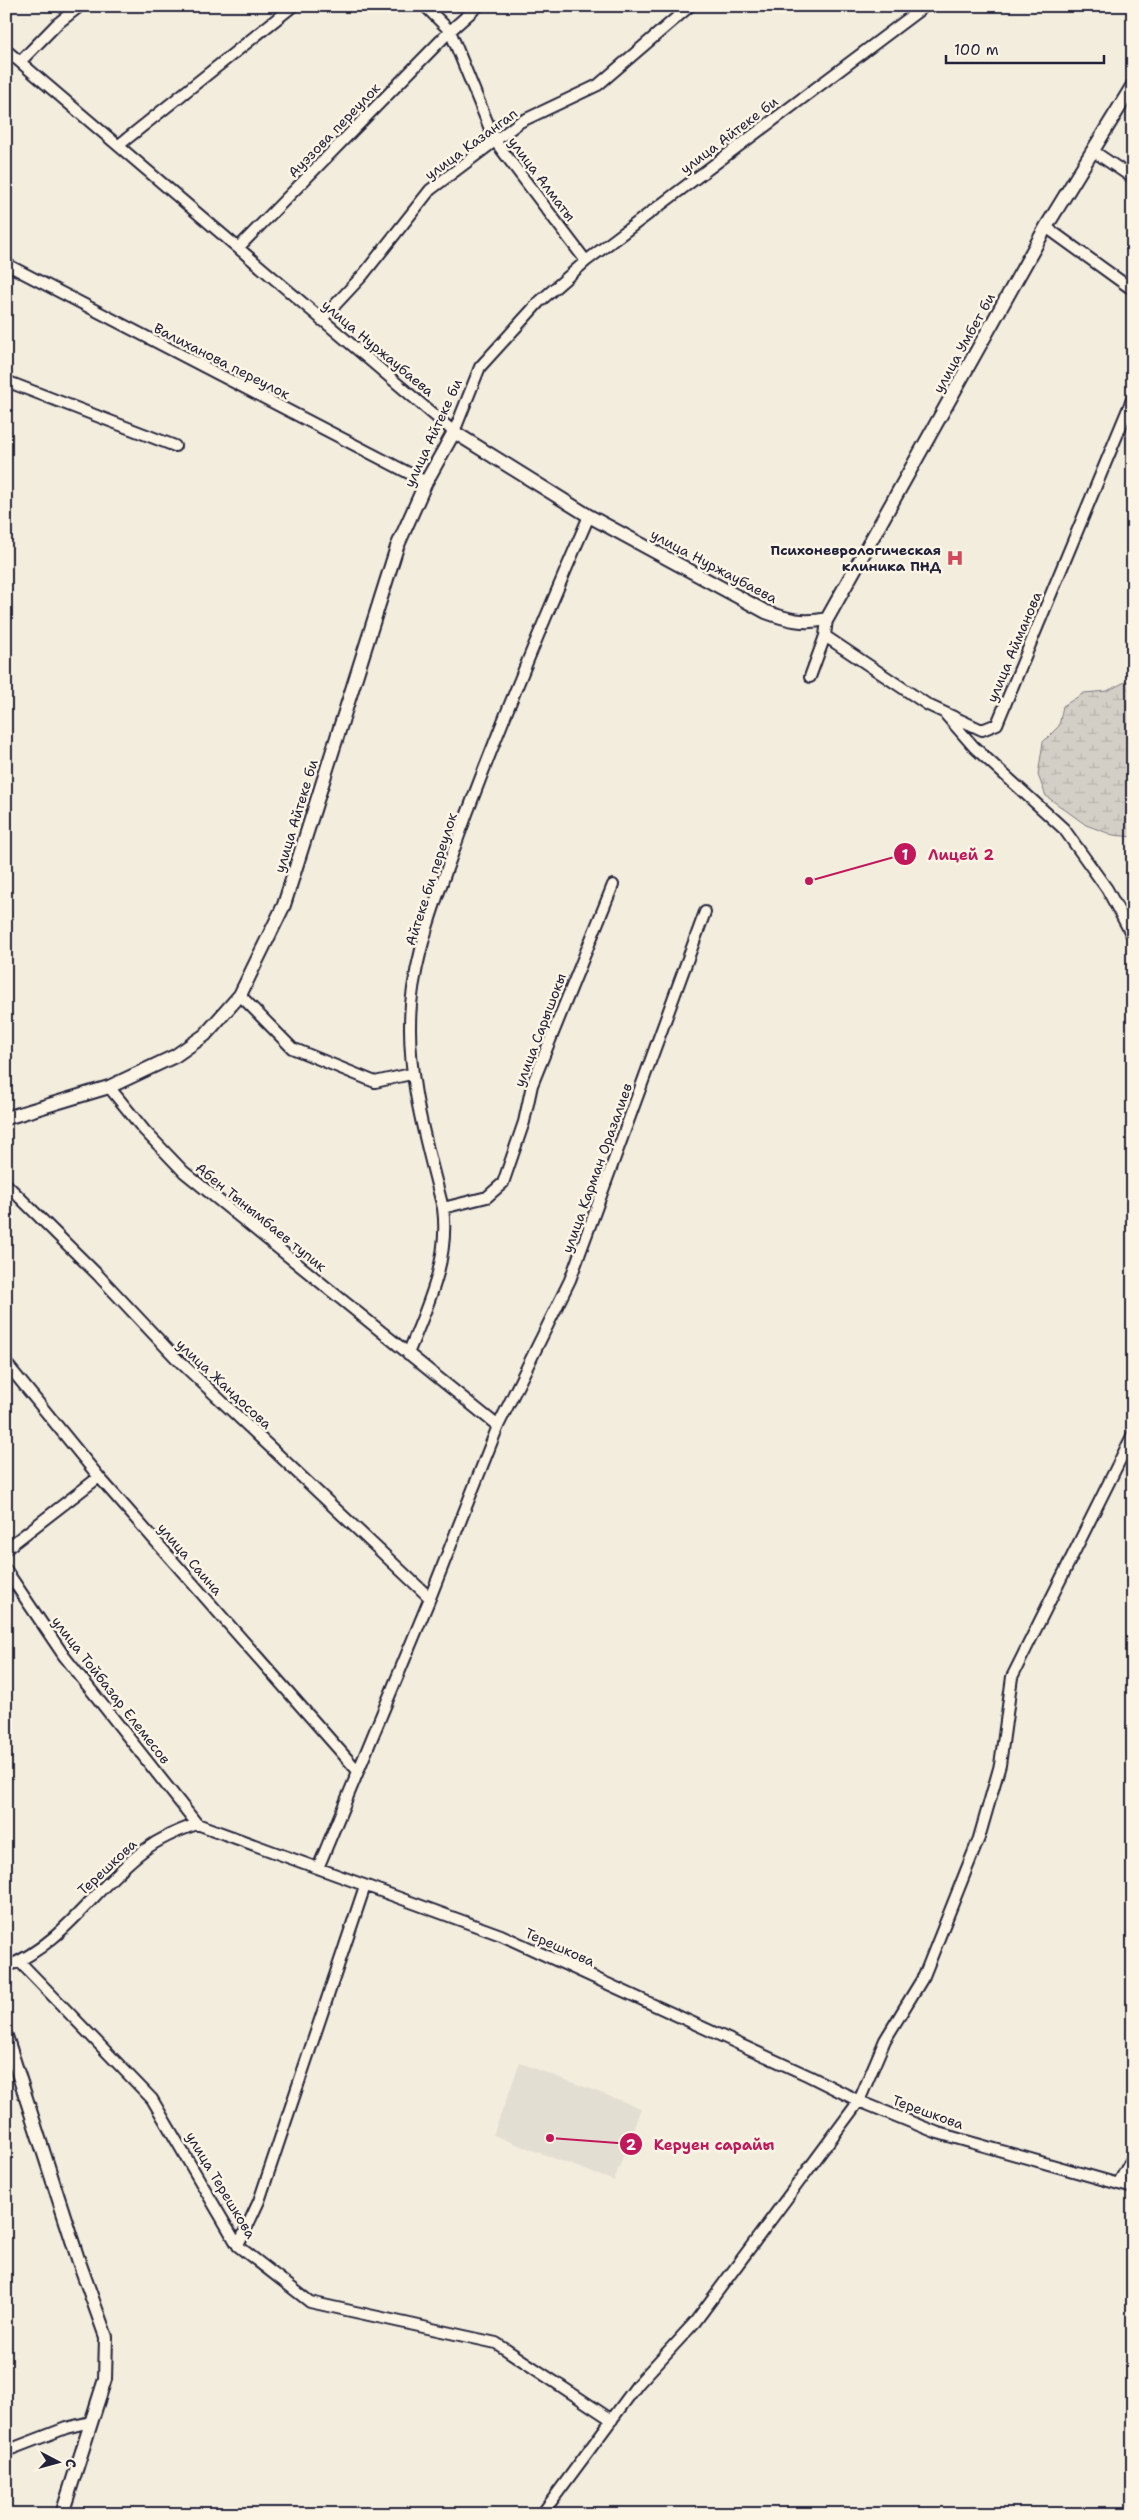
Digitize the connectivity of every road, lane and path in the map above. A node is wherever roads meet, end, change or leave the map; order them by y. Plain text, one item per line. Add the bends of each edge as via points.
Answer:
1 (80, 6) edge
2 (293, 6) edge
3 (425, 6) edge
4 (478, 6) edge
5 (690, 6) edge
6 (925, 6) edge
7 (450, 31) junction
8 (6, 50) edge
9 (20, 62) junction
10 (1133, 85) edge
11 (495, 141) junction
12 (119, 144) junction
13 (1093, 151) junction
14 (1133, 178) edge
15 (1046, 226) junction
16 (238, 248) junction
17 (586, 261) junction
18 (6, 264) edge
19 (1133, 290) edge
20 (321, 320) junction
21 (6, 382) edge
22 (1133, 397) edge
23 (454, 432) junction
24 (175, 446) dead end
25 (426, 482) junction
26 (589, 516) junction
27 (827, 618) junction
28 (825, 636) junction
29 (810, 677) dead end
30 (944, 712) junction
31 (613, 884) dead end
32 (705, 912) dead end
33 (1133, 937) edge
34 (240, 995) junction
35 (411, 1074) junction
36 (109, 1087) junction
37 (6, 1118) edge
38 (6, 1184) edge
39 (443, 1208) junction
40 (408, 1354) junction
41 (6, 1363) edge
42 (498, 1426) junction
43 (1133, 1434) edge
44 (99, 1477) junction
45 (6, 1549) edge
46 (6, 1570) edge
47 (430, 1598) junction
48 (357, 1770) junction
49 (197, 1824) junction
50 (318, 1868) junction
51 (365, 1886) junction
52 (19, 1961) junction
53 (6, 1966) edge
54 (6, 2036) edge
55 (859, 2101) junction
56 (1133, 2157) edge
57 (1118, 2184) junction
58 (1133, 2188) edge
59 (238, 2246) junction
60 (612, 2420) junction
61 (90, 2422) junction
62 (6, 2451) edge
63 (62, 2514) edge
64 (542, 2514) edge

1 - 9 street via 57,24
2 - 12 street
3 - 7 street, улица Алматы
4 - 7 street, Ауэзова переулок
5 - 11 street, улица Казангап via 598,86 520,122
6 - 17 street, улица Айтеке би
7 - 11 street, улица Алматы
7 - 16 street, Ауэзова переулок
8 - 9 street, улица Нуржаубаева
9 - 12 street, улица Нуржаубаева
10 - 13 street, улица Умбет би
11 - 17 street, улица Алматы
11 - 20 street, улица Казангап via 430,190 363,275
12 - 16 street, улица Нуржаубаева
13 - 14 street
13 - 15 street, улица Умбет би
15 - 19 street
15 - 27 street, улица Умбет би
16 - 20 street, улица Нуржаубаева
17 - 23 street, улица Айтеке би via 540,302 480,366
18 - 25 street, Валиханова переулок
20 - 23 street, улица Нуржаубаева
21 - 24 street
22 - 30 street, улица Айманова via 997,724 982,730
23 - 25 street, улица Айтеке би
23 - 26 street, улица Нуржаубаева
25 - 34 street, улица Айтеке би via 397,547 284,905
26 - 27 street, улица Нуржаубаева via 766,612 791,622 809,623
26 - 35 street, Айтеке би переулок via 486,764 438,892 422,947 411,1004
27 - 28 street
28 - 29 street
28 - 30 street, улица Айманова via 928,705
30 - 33 street via 974,747 1064,830 1107,889
31 - 39 street, улица Сарышокы via 532,1084 524,1122 503,1183 487,1196
32 - 42 street, улица Карман Оразалиев via 570,1280
34 - 35 street via 292,1048 375,1082
34 - 36 street, улица Айтеке би via 205,1035 175,1056
35 - 39 street, Айтеке би переулок
36 - 37 street, улица Айтеке би
36 - 40 street, Абен Тынымбаев тупик via 184,1172
38 - 47 street, улица Жандосова via 176,1358
39 - 40 street, Айтеке би переулок via 444,1250
40 - 42 street, Абен Тынымбаев тупик
41 - 44 street, улица Саина
42 - 47 street, улица Карман Оразалиев
43 - 55 street via 1012,1678 1000,1765 979,1838 924,1976 884,2040
44 - 45 street
44 - 48 street, улица Саина
46 - 49 street, улица Тойбазар Елемесов via 64,1656
47 - 48 street, улица Карман Оразалиев
48 - 50 street, улица Карман Оразалиев
49 - 50 street, Терешкова
49 - 52 street, Терешкова via 166,1835 141,1852 47,1945
50 - 51 street, Терешкова
51 - 55 street, Терешкова via 502,1936
51 - 59 street via 259,2201
52 - 53 street, Терешкова
52 - 59 street, улица Терешкова via 152,2099
54 - 61 street via 106,2337 105,2379
55 - 57 street, Терешкова via 938,2133
55 - 60 street via 695,2322 638,2384
56 - 57 street
57 - 58 street, Терешкова
59 - 60 street, улица Терешкова via 310,2302 496,2343
60 - 64 street
61 - 62 street
61 - 63 street

